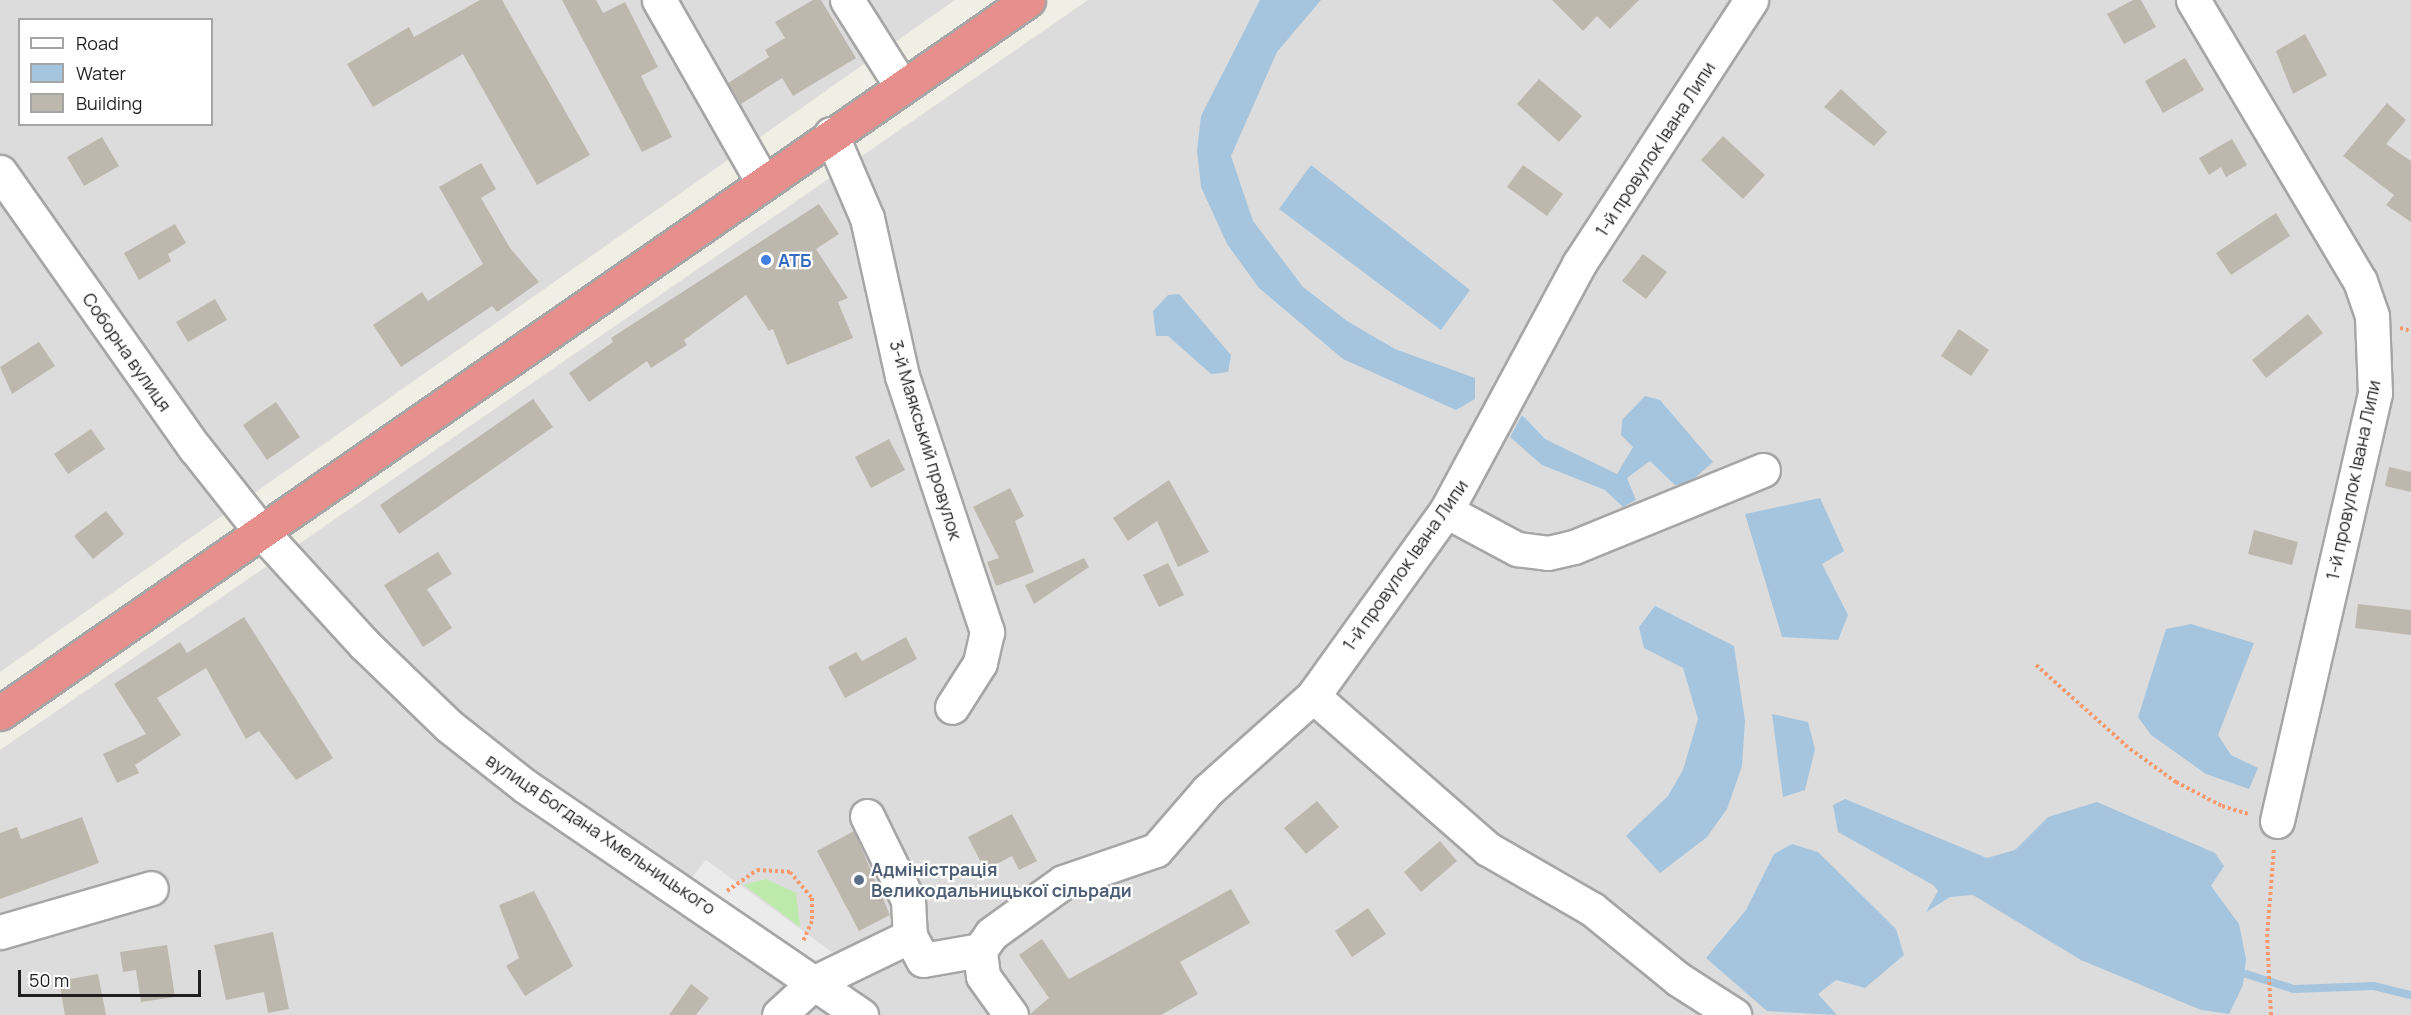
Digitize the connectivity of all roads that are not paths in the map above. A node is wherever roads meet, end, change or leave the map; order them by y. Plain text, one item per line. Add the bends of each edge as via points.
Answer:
1 (659, 0) edge
2 (847, 0) edge
3 (1028, 0) edge
4 (1751, 0) edge
5 (2193, 0) edge
6 (902, 87) junction
7 (831, 134) junction
8 (0, 172) edge
9 (763, 182) junction
10 (1763, 470) dead end
11 (1446, 511) junction
12 (259, 529) junction
13 (1313, 696) junction
14 (952, 707) dead end
15 (0, 713) edge
16 (867, 816) dead end
17 (2277, 821) road end
18 (151, 888) dead end
19 (0, 932) edge
20 (910, 936) junction
21 (980, 950) junction
22 (815, 982) junction
23 (779, 1015) edge
24 (861, 1015) edge
25 (1011, 1015) edge
26 (1734, 1015) edge

1 - 9 street
2 - 6 street
3 - 6 highway
4 - 11 street, 1-й провулок Івана Липи via 1579,264 1482,452
5 - 17 street, 1-й провулок Івана Липи via 2360,281 2372,316 2375,393
6 - 7 highway
7 - 9 highway
7 - 14 street, 3-й Маякський провулок via 867,218 902,376 987,632 980,663
8 - 12 street, Соборна вулиця
9 - 12 highway
10 - 11 street via 1574,547 1548,552 1517,549
11 - 13 street, 1-й провулок Івана Липи
12 - 15 highway
12 - 22 street, вулиця Богдана Хмельницького via 364,644 449,726 525,786
13 - 21 street, 1-й провулок Івана Липи via 1208,790 1156,850 1063,882 1005,920
13 - 26 street via 1488,849 1592,909 1678,979
16 - 20 street via 908,900
18 - 19 street
20 - 21 street via 922,960
20 - 22 street
21 - 25 street via 983,976
22 - 23 street
22 - 24 street, вулиця Богдана Хмельницького

